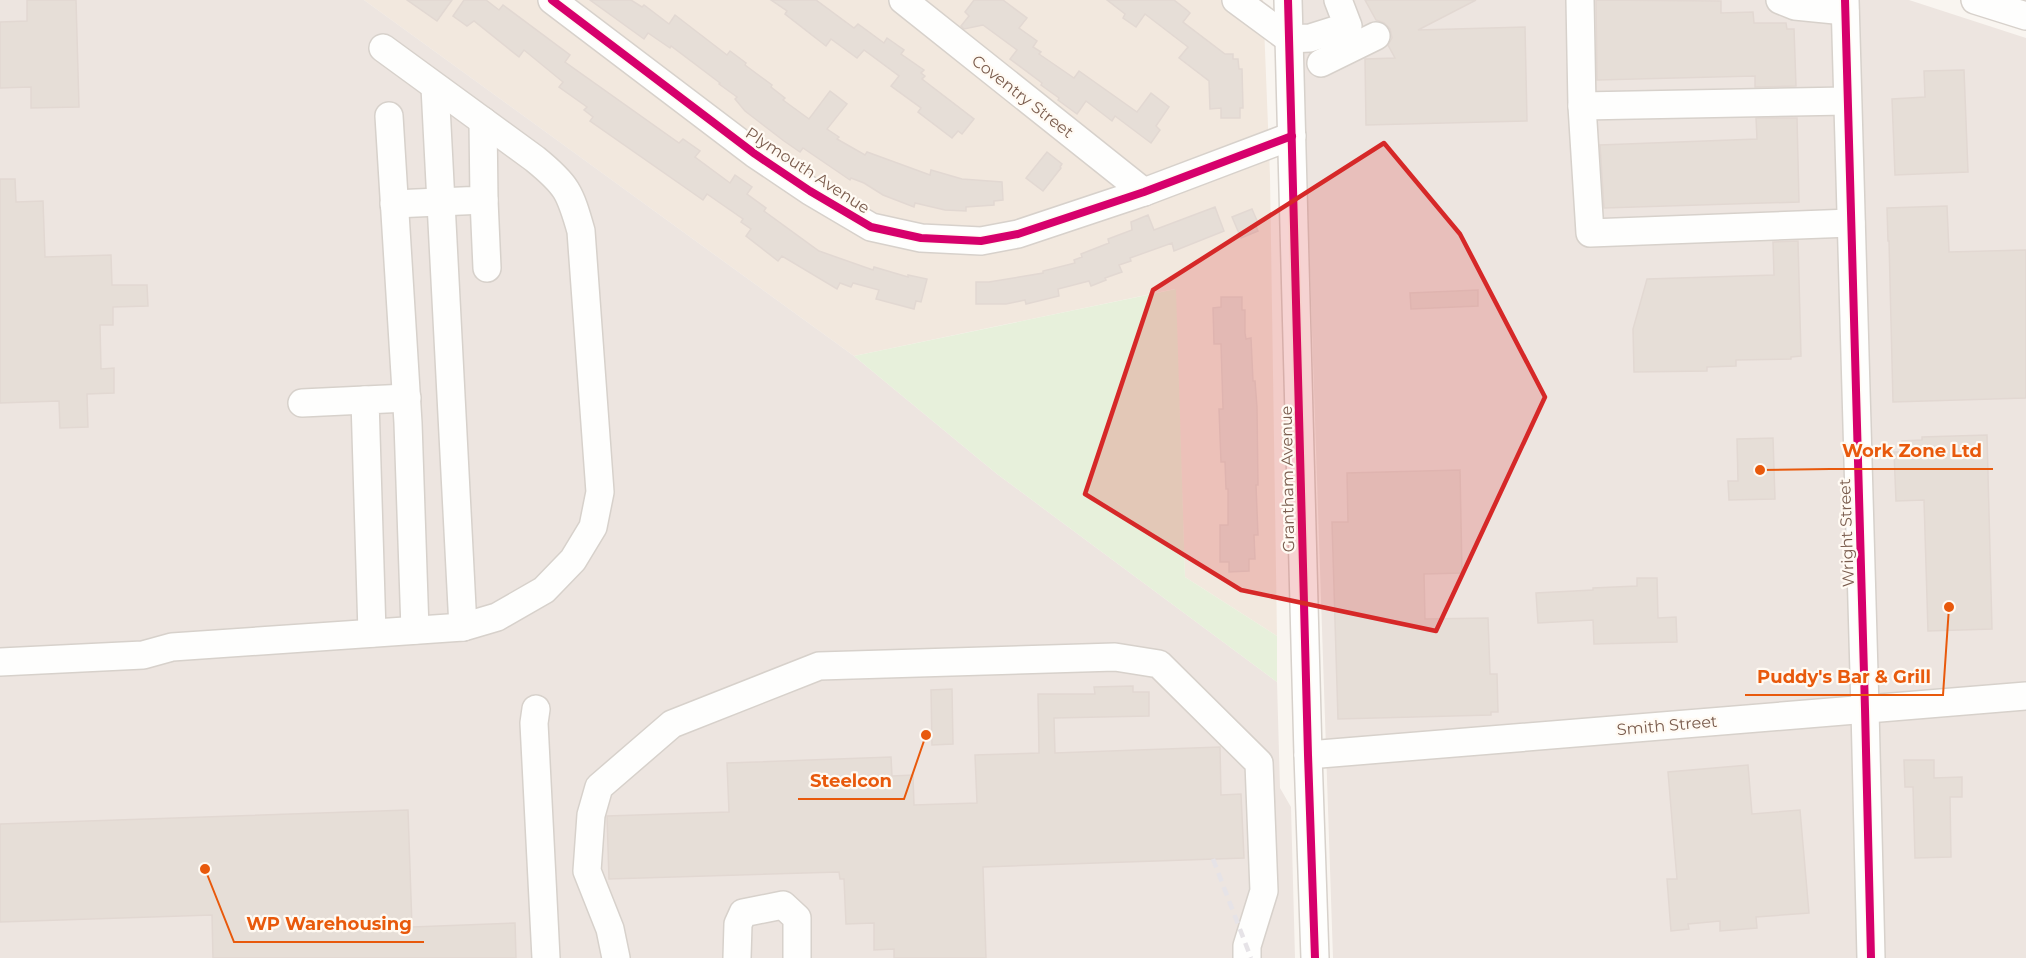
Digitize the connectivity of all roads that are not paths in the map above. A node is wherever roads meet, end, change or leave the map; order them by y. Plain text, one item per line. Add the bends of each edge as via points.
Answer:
1 (552, 0) edge
2 (1236, 0) edge
3 (1288, 0) edge
4 (1338, 0) edge
5 (1580, 0) edge
6 (1780, 0) edge
7 (1975, 0) edge
8 (905, 1) edge
9 (1845, 5) edge
10 (2026, 16) edge
11 (1318, 36) junction
12 (1376, 36) dead end
13 (1289, 39) junction
14 (383, 48) dead end
15 (1321, 63) junction
16 (1290, 71) junction
17 (435, 87) junction
18 (1848, 101) junction
19 (1582, 106) junction
20 (389, 116) dead end
21 (483, 122) junction
22 (1292, 136) junction
23 (1144, 192) junction
24 (484, 200) junction
25 (441, 203) junction
26 (394, 204) junction
27 (1851, 223) junction
28 (487, 268) dead end
29 (407, 398) junction
30 (365, 400) junction
31 (302, 403) dead end
32 (463, 627) junction
33 (415, 630) junction
34 (372, 633) junction
35 (0, 662) edge
36 (2026, 696) edge
37 (536, 709) dead end
38 (1865, 709) junction
39 (1308, 755) junction
40 (546, 958) edge
41 (616, 958) edge
42 (737, 958) edge
43 (796, 958) edge
44 (1247, 958) edge
45 (1315, 958) edge
46 (1871, 958) edge

1 - 23 street, Plymouth Avenue via 755,154 871,226 921,238 981,241 1028,232
2 - 13 street
3 - 13 street, Grantham Avenue
4 - 11 street via 1348,26
5 - 19 street
6 - 9 street via 1795,6
7 - 10 street
8 - 23 street, Coventry Street
9 - 18 street, Wright Street
11 - 13 street
11 - 15 street
12 - 15 street
13 - 16 street, Grantham Avenue
14 - 17 street
15 - 16 street
16 - 22 street, Grantham Avenue
17 - 21 street
17 - 25 street
18 - 19 street
18 - 27 street, Wright Street
19 - 27 street via 1590,233
20 - 26 street
21 - 24 street
21 - 32 street via 558,178 571,197 580,231 600,492 593,527 573,560 544,590 497,617
22 - 23 street, Plymouth Avenue
22 - 39 street, Grantham Avenue
24 - 25 street
24 - 28 street
25 - 26 street
25 - 32 street
26 - 29 street
27 - 38 street, Wright Street
29 - 30 street
29 - 33 street
30 - 31 street
30 - 34 street
32 - 33 street
33 - 34 street
34 - 35 street via 172,646 143,655
36 - 38 street, Smith Street
37 - 40 street
38 - 39 street, Smith Street
38 - 46 street, Wright Street
39 - 45 street, Grantham Avenue
41 - 44 street via 610,929 587,871 591,815 599,787 672,724 819,666 1115,657 1159,664 1258,763 1264,891
42 - 43 street via 738,924 743,914 783,905 797,918

